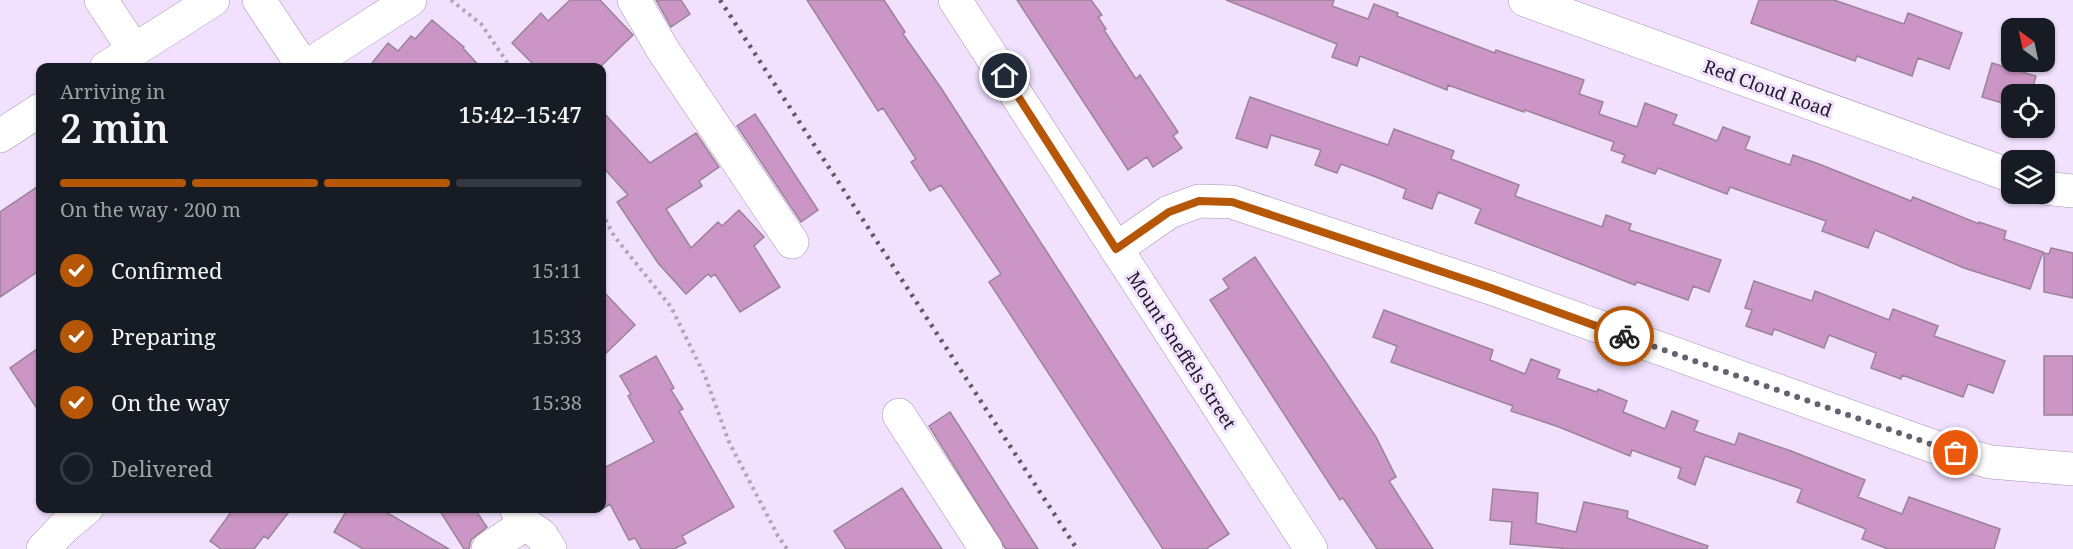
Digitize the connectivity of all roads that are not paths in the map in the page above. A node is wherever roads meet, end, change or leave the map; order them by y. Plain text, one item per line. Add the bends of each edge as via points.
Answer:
1 (101, 0) edge
2 (213, 0) edge
3 (259, 0) edge
4 (410, 0) edge
5 (634, 0) edge
6 (955, 0) edge
7 (1525, 0) edge
8 (134, 50) junction
9 (114, 63) edge
10 (301, 63) edge
11 (312, 63) edge
12 (36, 113) edge
13 (0, 136) edge
14 (2001, 172) edge
15 (2055, 189) edge
16 (2073, 191) edge
17 (792, 242) dead end
18 (1116, 249) junction
19 (899, 415) dead end
20 (2073, 469) edge
21 (81, 513) edge
22 (521, 516) edge
23 (43, 549) edge
24 (488, 549) edge
25 (550, 549) edge
26 (986, 549) edge
27 (1311, 549) edge

1 - 8 street
2 - 8 street
3 - 10 street
4 - 11 street
5 - 17 street via 663,50
6 - 18 street, Mount Sneffels Street
7 - 14 street, Red Cloud Road
8 - 9 street
12 - 13 street
15 - 16 street
18 - 20 street via 1169,212 1199,201 1232,202 1491,288 1938,448 1991,462
18 - 27 street, Mount Sneffels Street
19 - 26 street
21 - 23 street
22 - 24 street
22 - 25 street

